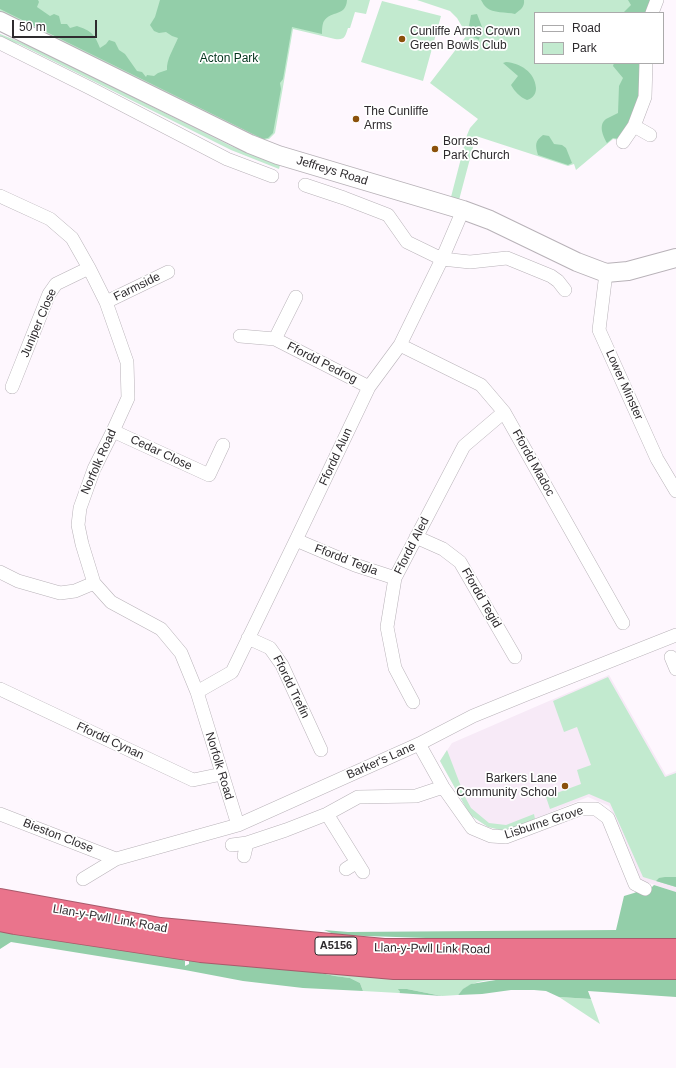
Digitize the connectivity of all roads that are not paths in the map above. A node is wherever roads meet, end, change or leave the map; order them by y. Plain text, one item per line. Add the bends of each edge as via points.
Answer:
1 (657, 0) edge
2 (652, 12) edge
3 (0, 21) edge
4 (0, 43) edge
5 (646, 64) edge
6 (634, 126) junction
7 (650, 135) dead end
8 (623, 142) dead end
9 (272, 176) dead end
10 (305, 186) dead end
11 (0, 196) edge
12 (463, 210) junction
13 (676, 258) edge
14 (442, 259) junction
15 (89, 268) junction
16 (168, 272) dead end
17 (606, 274) junction
18 (565, 290) dead end
19 (296, 297) dead end
20 (106, 302) junction
21 (240, 336) dead end
22 (275, 339) junction
23 (400, 345) junction
24 (12, 387) dead end
25 (369, 387) junction
26 (504, 412) junction
27 (113, 431) junction
28 (223, 445) dead end
29 (676, 491) edge
30 (416, 537) junction
31 (296, 540) junction
32 (0, 572) edge
33 (395, 578) junction
34 (94, 583) junction
35 (623, 623) dead end
36 (676, 635) edge
37 (248, 638) junction
38 (515, 657) dead end
39 (0, 689) edge
40 (197, 692) junction
41 (413, 702) dead end
42 (419, 744) junction
43 (321, 750) dead end
44 (222, 774) junction
45 (443, 787) junction
46 (0, 814) edge
47 (327, 814) junction
48 (238, 825) junction
49 (232, 845) dead end
50 (116, 859) junction
51 (355, 868) dead end
52 (83, 879) dead end
53 (645, 890) dead end
54 (0, 900) edge
55 (0, 920) edge
56 (676, 950) edge
57 (676, 968) edge

1 - 2 street
3 - 12 street, Jeffreys Road via 250,144 278,155
4 - 9 street via 227,159
5 - 6 street via 645,97
6 - 7 street
6 - 8 street
10 - 14 street, Jeffreys Road via 388,215 407,242
11 - 15 street, Norfolk Road via 50,219 72,238
12 - 14 street, Ffordd Alun
12 - 17 street, Jeffreys Road
13 - 17 street
14 - 18 street, Jeffreys Road via 470,262 507,258 550,276
14 - 23 street, Ffordd Alun
15 - 20 street, Norfolk Road
15 - 24 street, Juniper Close via 56,284 49,294 23,377
16 - 20 street, Farmside
17 - 29 street, Lower Minster via 599,330 657,459
19 - 22 street, Ffordd Pedrog
20 - 27 street, Norfolk Road via 127,362 128,398
21 - 22 street, Ffordd Pedrog
22 - 25 street, Ffordd Pedrog
23 - 25 street, Ffordd Alun
23 - 26 street, Ffordd Madoc via 480,385
25 - 31 street, Ffordd Alun
26 - 30 street, Ffordd Aled via 464,446
26 - 35 street, Ffordd Madoc
27 - 28 street, Cedar Close via 206,480
27 - 34 street, Norfolk Road via 94,468 80,508 78,525
30 - 33 street, Ffordd Aled
30 - 38 street, Ffordd Tegid via 443,549 460,562
31 - 33 street, Ffordd Tegla via 355,565
31 - 37 street, Ffordd Alun
32 - 34 street via 18,581 60,593 75,591
33 - 41 street, Ffordd Aled via 387,628 396,668
34 - 40 street, Norfolk Road via 111,602 161,629 181,653
36 - 42 street, Barker's Lane via 473,716
37 - 40 street, Ffordd Alun via 232,672
37 - 43 street, Ffordd Trefin via 270,648 282,665
39 - 44 street, Ffordd Cynan via 193,780
40 - 44 street, Norfolk Road
42 - 45 street, Lisburne Grove
42 - 48 street, Barker's Lane
44 - 48 street, Norfolk Road
45 - 47 street via 416,796 358,797
45 - 53 street, Lisburne Grove via 472,828 491,836 506,838 580,809 596,809 608,818 636,884
46 - 50 street, Bieston Close
47 - 49 street via 246,849
47 - 51 street
48 - 50 street, Barker's Lane
50 - 52 street, Barker's Lane
54 - 56 highway, Llan-y-Pwll Link Road / A5156 via 160,929 384,950
55 - 57 highway, Llan-y-Pwll Link Road / A5156 via 201,951 394,968

